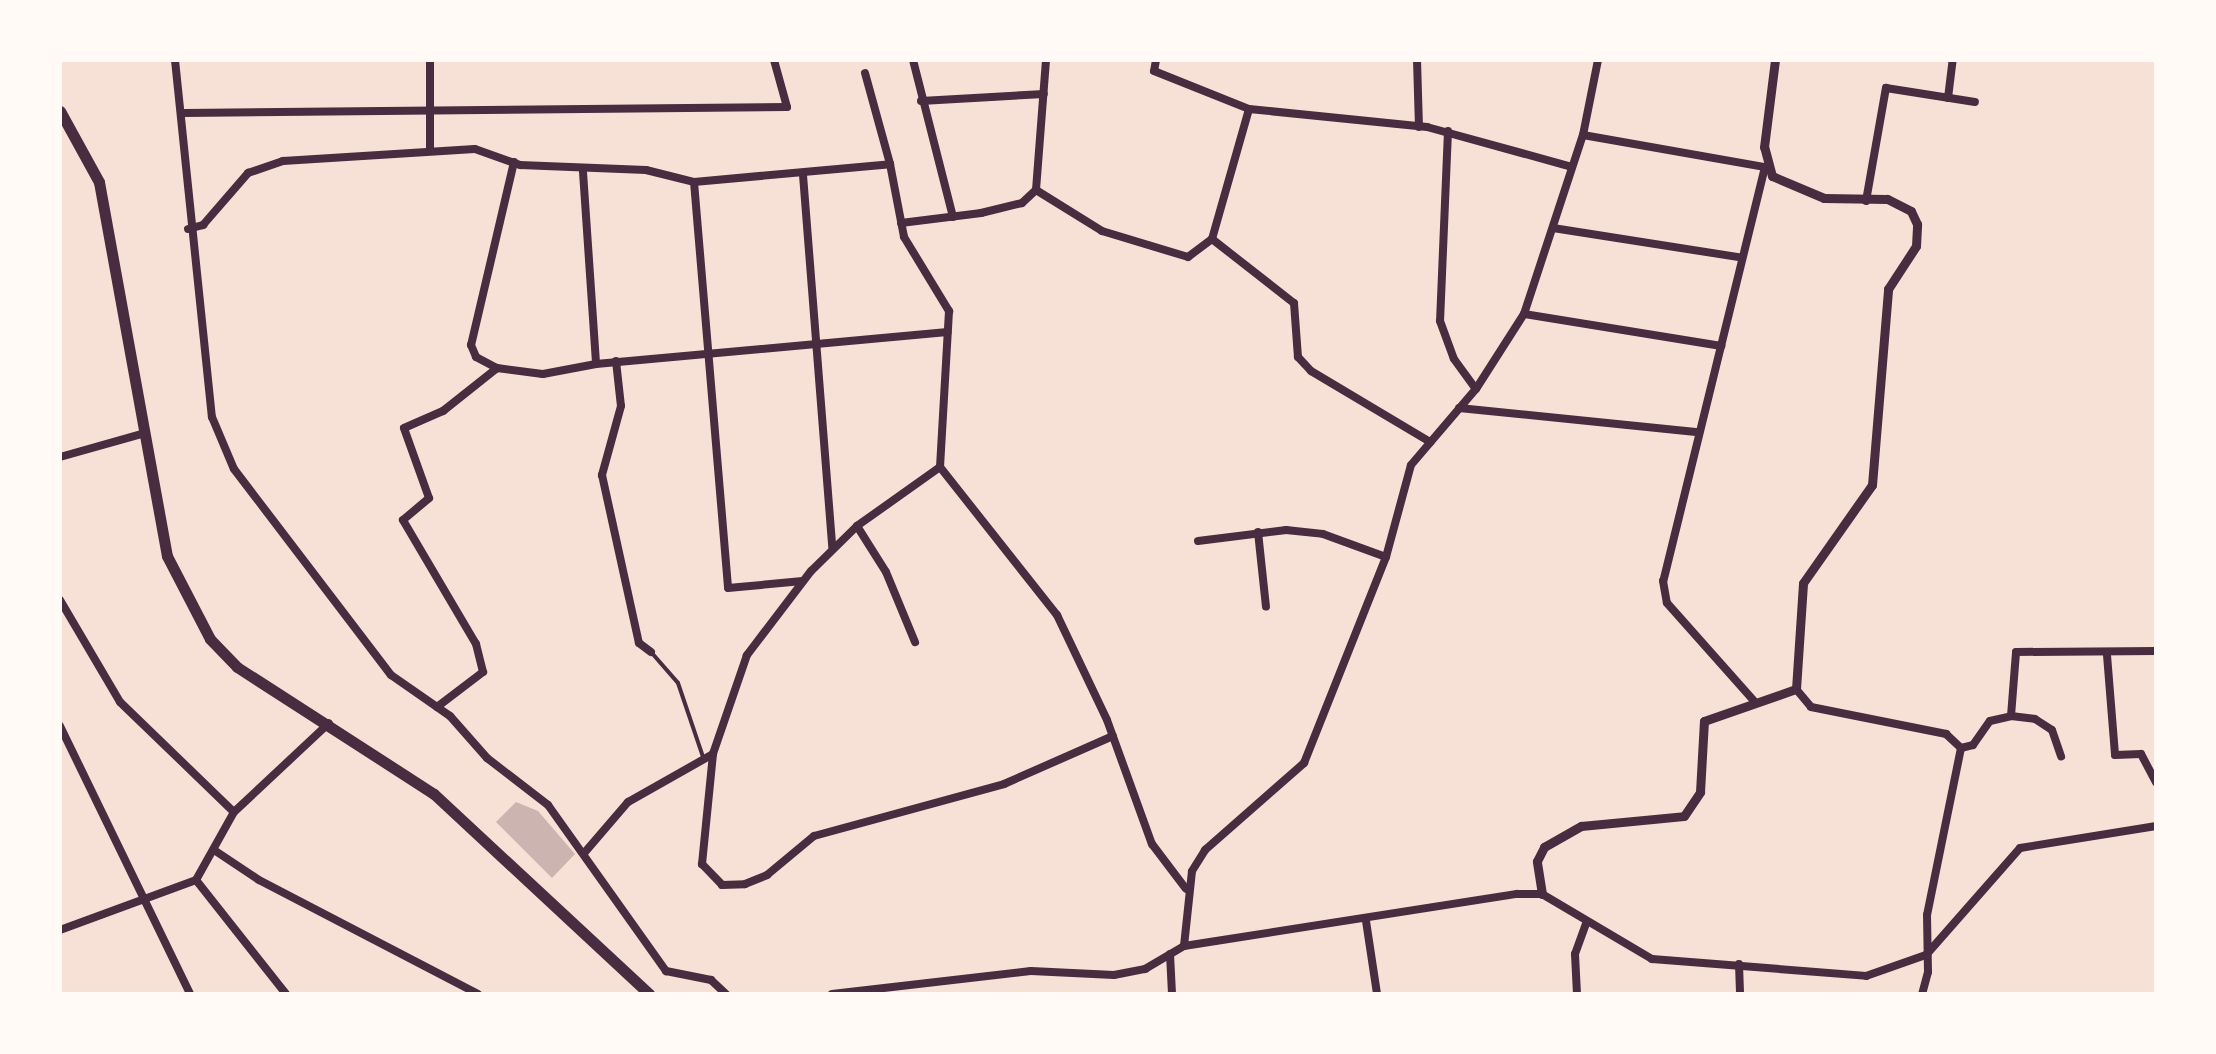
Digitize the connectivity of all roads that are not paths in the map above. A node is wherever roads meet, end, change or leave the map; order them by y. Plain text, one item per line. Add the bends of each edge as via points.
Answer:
1 (175, 60) edge
2 (430, 60) edge
3 (774, 60) edge
4 (913, 60) edge
5 (1046, 60) edge
6 (1156, 60) edge
7 (1417, 60) edge
8 (1598, 60) edge
9 (1776, 60) edge
10 (1953, 60) edge
11 (865, 72) dead end
12 (1044, 94) junction
13 (1948, 98) junction
14 (921, 102) junction
15 (1975, 102) dead end
16 (430, 108) junction
17 (1249, 109) junction
18 (60, 111) edge
19 (184, 113) junction
20 (64, 126) edge
21 (1419, 127) junction
22 (1448, 131) junction
23 (1583, 135) junction
24 (430, 148) junction
25 (514, 162) junction
26 (890, 164) junction
27 (1765, 166) junction
28 (1572, 167) junction
29 (583, 172) junction
30 (802, 175) junction
31 (694, 182) junction
32 (1036, 190) junction
33 (1866, 200) junction
34 (953, 217) junction
35 (901, 224) junction
36 (1552, 228) junction
37 (188, 229) junction
38 (1212, 239) junction
39 (1739, 257) junction
40 (1524, 314) junction
41 (948, 332) junction
42 (816, 343) junction
43 (1720, 346) junction
44 (708, 353) junction
45 (616, 361) junction
46 (596, 364) junction
47 (497, 368) junction
48 (1476, 389) junction
49 (1459, 408) junction
50 (1696, 432) junction
51 (145, 433) junction
52 (1430, 442) junction
53 (60, 458) edge
54 (940, 467) junction
55 (857, 526) junction
56 (1258, 532) junction
57 (1198, 542) dead end
58 (832, 547) junction
59 (1386, 557) junction
60 (803, 581) junction
61 (60, 600) edge
62 (1266, 608) dead end
63 (914, 642) dead end
64 (2156, 651) edge
65 (650, 652) joint
66 (2107, 654) junction
67 (1796, 689) junction
68 (1755, 702) junction
69 (437, 707) junction
70 (2012, 716) junction
71 (328, 723) junction
72 (60, 726) edge
73 (1113, 736) junction
74 (1961, 748) junction
75 (713, 754) junction
76 (2061, 756) dead end
77 (704, 759) junction
78 (2156, 782) edge
79 (234, 812) junction
80 (2156, 826) edge
81 (214, 850) junction
82 (585, 852) junction
83 (196, 880) junction
84 (1186, 890) junction
85 (1542, 894) junction
86 (145, 899) junction
87 (1366, 921) junction
88 (1586, 923) junction
89 (60, 930) edge
90 (1184, 946) junction
91 (1170, 954) junction
92 (1926, 954) junction
93 (1740, 964) junction
94 (190, 994) edge
95 (286, 994) edge
96 (478, 994) edge
97 (649, 994) edge
98 (726, 994) edge
99 (832, 994) edge
100 (1172, 994) edge
101 (1377, 994) edge
102 (1577, 994) edge
103 (1740, 994) edge
104 (1922, 994) edge

1 - 19 street
2 - 16 street
3 - 16 street via 786,108
4 - 14 street
5 - 12 street
6 - 17 street via 1154,71
7 - 21 street
8 - 23 street
9 - 27 street
10 - 13 street
11 - 26 street
12 - 14 street
12 - 32 street
13 - 15 street
13 - 33 street via 1886,88
14 - 34 street
16 - 19 street
16 - 24 street
17 - 21 street
17 - 38 street
18 - 20 main road
19 - 37 street
20 - 51 main road via 99,182 109,217
21 - 22 street
22 - 28 street
22 - 48 street via 1440,322
23 - 27 street
23 - 28 street
24 - 25 street via 475,149
24 - 37 street via 265,166 233,186 203,225
25 - 29 street
25 - 47 street via 471,345
26 - 30 street
26 - 35 street
27 - 33 street via 1797,192
27 - 39 street
28 - 36 street
29 - 31 street via 646,170
29 - 46 street
30 - 31 street
30 - 42 street
31 - 44 street
32 - 34 street via 1022,203
32 - 38 street via 1102,231 1188,257
33 - 67 street via 1887,199 1911,211 1918,236 1888,289 1876,469 1864,502 1803,583
34 - 35 street
35 - 41 street via 949,311
36 - 39 street
36 - 40 street
37 - 69 street via 221,445 365,646
38 - 52 street via 1294,303 1298,356 1311,371
39 - 43 street
40 - 43 street
40 - 48 street
41 - 42 street
41 - 54 street
42 - 44 street
42 - 58 street
43 - 50 street
44 - 45 street
44 - 60 street via 728,588
45 - 46 street
45 - 65 street via 621,406 602,475 639,643
46 - 47 street via 542,374
47 - 69 street via 443,411 404,428 429,498 404,520 476,644 482,672
48 - 49 street
49 - 50 street
49 - 52 street
50 - 68 street via 1664,593
51 - 53 street
51 - 71 main road via 167,556 190,610 237,667
52 - 59 street via 1411,465
54 - 55 street
54 - 73 street via 1057,615
55 - 58 street
55 - 63 street via 886,572
56 - 57 street
56 - 59 street via 1323,534
56 - 62 street
58 - 60 street
59 - 84 street via 1304,763 1205,850
60 - 75 street via 747,656
61 - 79 street via 120,702
64 - 66 street
65 - 77 lane via 678,683
66 - 70 street via 2016,652
66 - 78 street via 2115,756 2141,754
67 - 68 street
67 - 74 street via 1811,707 1946,734
68 - 85 street via 1704,720 1696,807 1684,816 1614,820 1561,833 1537,861
69 - 82 street via 471,734 487,758 548,804
70 - 74 street via 1990,721 1973,745
70 - 76 street via 2052,730
71 - 79 street
71 - 97 main road via 434,794
72 - 86 street
73 - 75 street via 1004,784 814,836 767,876 722,885 702,864
73 - 84 street via 1152,844
74 - 92 street via 1944,809
75 - 77 street
77 - 82 street via 628,802
79 - 81 street
80 - 92 street via 2009,854
81 - 83 street
81 - 96 street
82 - 98 street via 620,915 666,971 710,980
83 - 86 street
83 - 95 street
84 - 90 street
85 - 87 street
85 - 88 street
86 - 89 street
86 - 94 street
87 - 90 street
87 - 101 street
88 - 93 street via 1652,959
88 - 102 street via 1575,954
90 - 91 street
91 - 99 street via 1114,975 1031,971
91 - 100 street
92 - 93 street via 1866,976 1811,976
92 - 104 street
93 - 103 street

